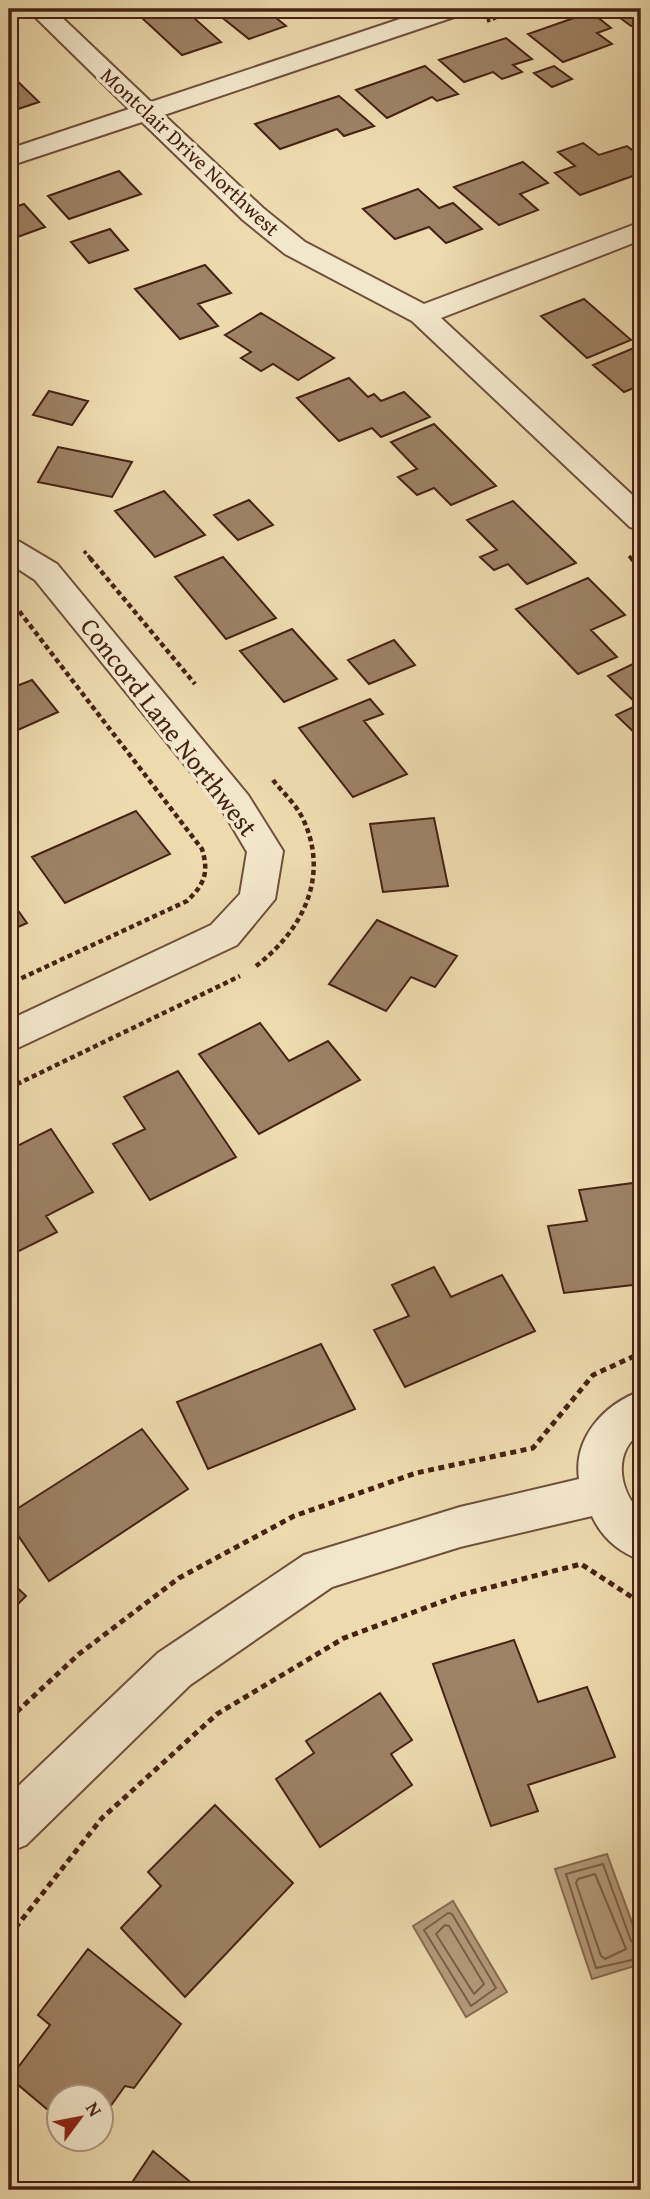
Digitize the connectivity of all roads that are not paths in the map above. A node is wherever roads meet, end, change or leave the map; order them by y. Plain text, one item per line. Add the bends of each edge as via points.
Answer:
1 (39, 9) edge
2 (454, 9) edge
3 (147, 111) junction
4 (9, 158) edge
5 (641, 230) edge
6 (422, 314) junction
7 (641, 520) edge
8 (9, 549) edge
9 (9, 1037) edge
10 (641, 1409) edge
11 (602, 1494) junction
12 (641, 1539) edge
13 (9, 1828) edge

1 - 3 street, Montclair Drive Northwest
2 - 3 street
3 - 4 street
3 - 6 street, Montclair Drive Northwest via 253,214 295,248
5 - 6 street
6 - 7 street, Montclair Drive Northwest
8 - 9 street, Concord Lane Northwest via 46,572 236,804 265,851 257,899 224,935
10 - 11 street via 617,1425 603,1445 598,1468
11 - 12 street via 614,1517
11 - 13 street via 460,1527 320,1570 174,1669

